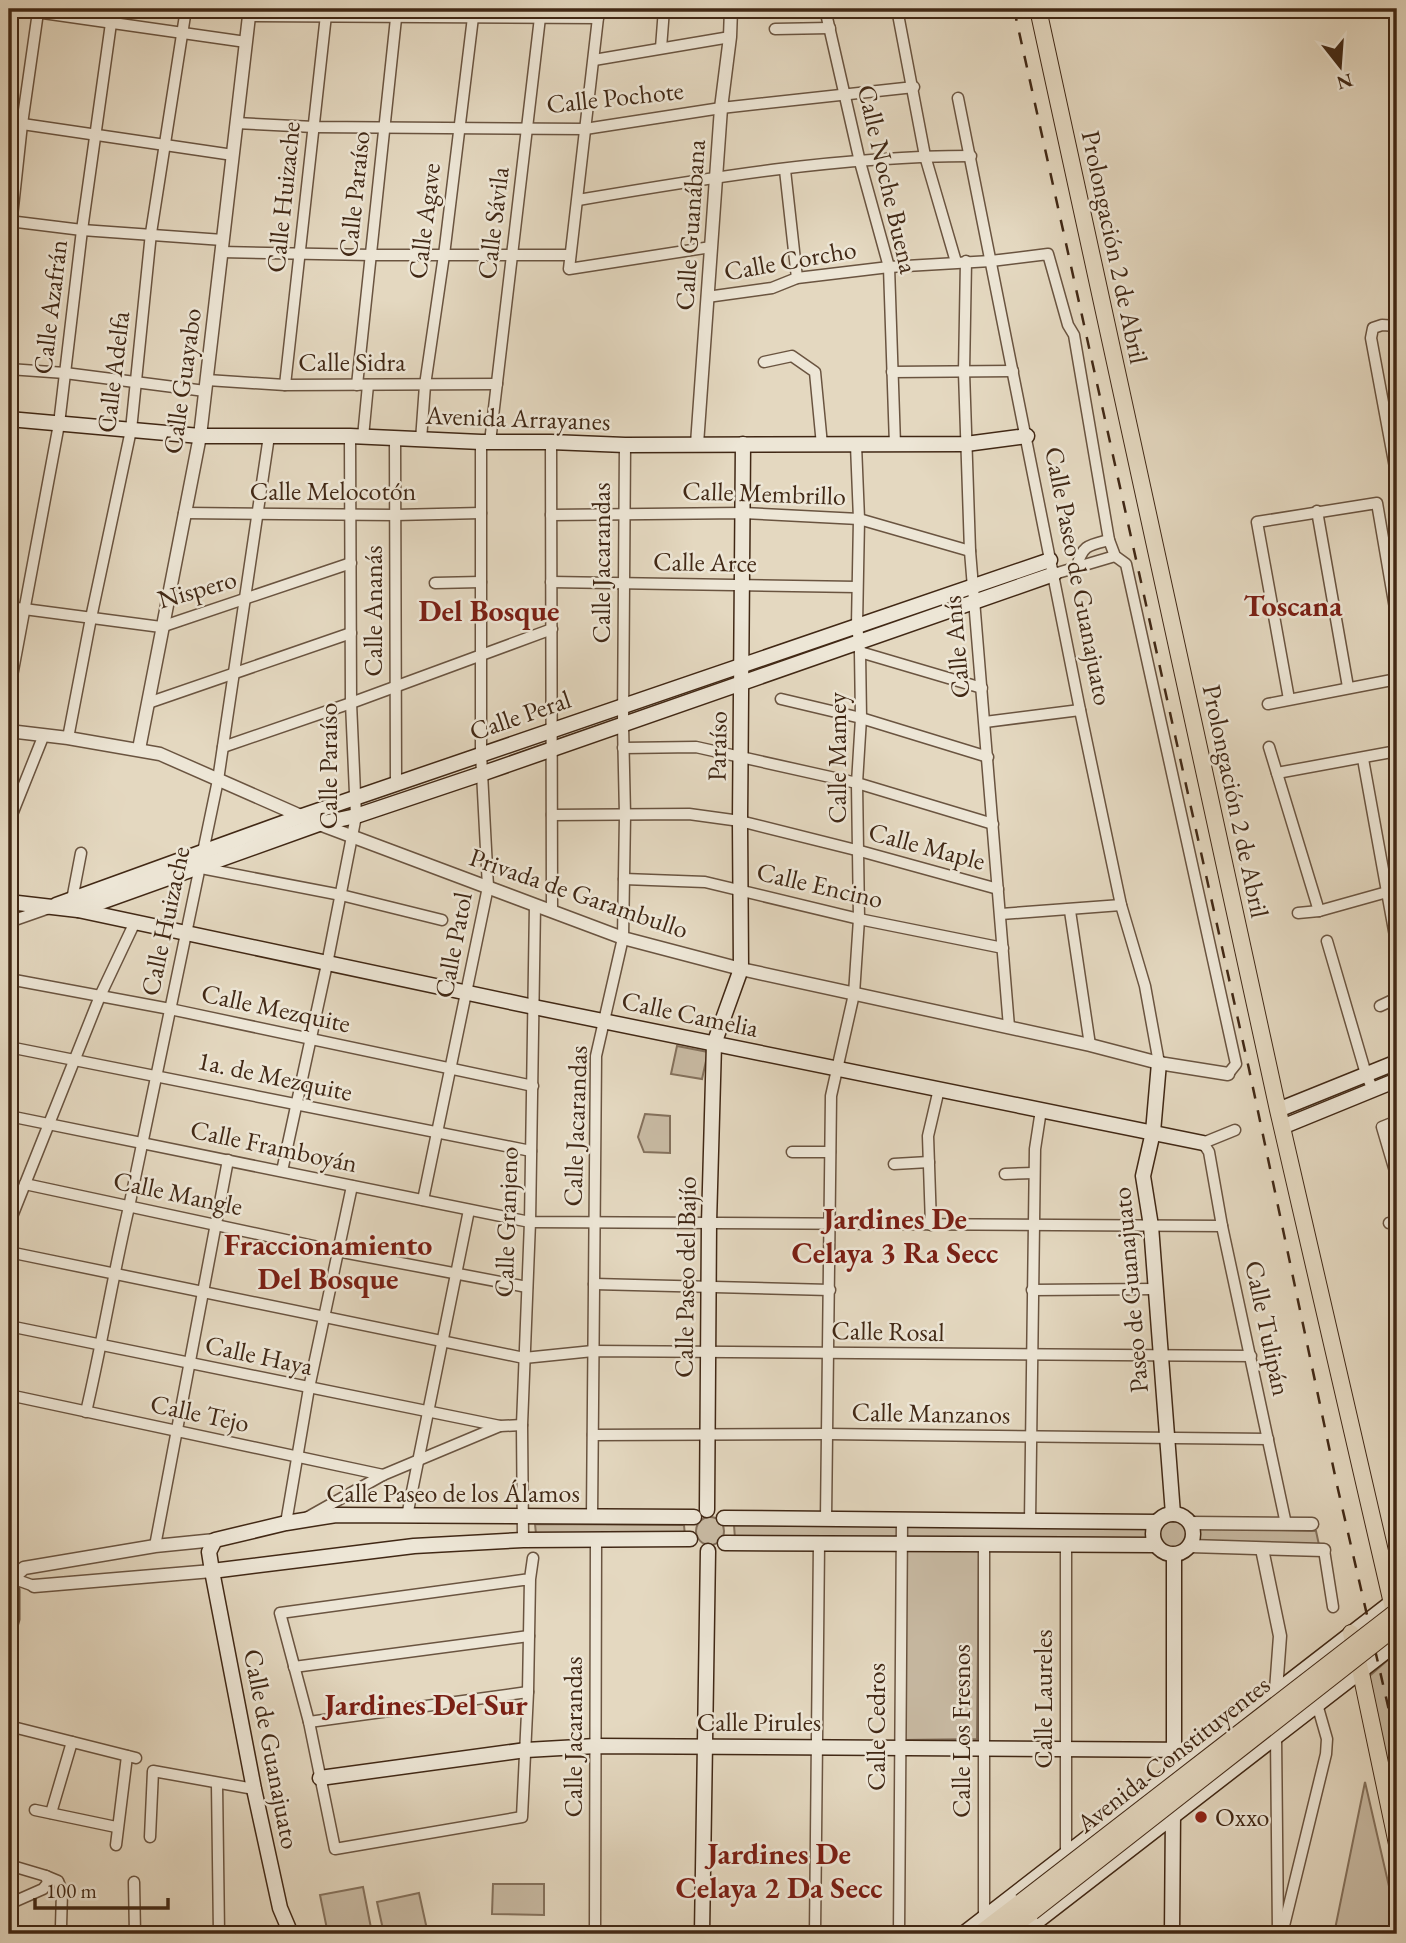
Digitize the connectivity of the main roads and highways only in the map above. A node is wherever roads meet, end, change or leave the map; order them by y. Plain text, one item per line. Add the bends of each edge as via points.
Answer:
1 (1038, 9) edge
2 (9, 419) edge
3 (1027, 436) road end
4 (743, 444) junction
5 (1052, 567) road end
6 (974, 593) junction
7 (743, 664) junction
8 (742, 682) junction
9 (201, 861) junction
10 (9, 902) edge
11 (75, 905) junction
12 (714, 1044) junction
13 (1397, 1062) edge
14 (1159, 1063) road end
15 (1397, 1080) edge
16 (1278, 1110) junction
17 (1282, 1127) junction
18 (1153, 1132) junction
19 (1203, 1143) road end
20 (701, 1513) junction
21 (1173, 1514) junction
22 (724, 1518) junction
23 (1157, 1522) junction
24 (690, 1539) junction
25 (725, 1543) junction
26 (1155, 1545) junction
27 (708, 1551) junction
28 (1174, 1555) junction
29 (212, 1571) junction
30 (1395, 1604) edge
31 (1397, 1626) edge
32 (1350, 1633) junction
33 (1397, 1643) edge
34 (1362, 1673) junction
35 (706, 1747) junction
36 (1174, 1750) junction
37 (1197, 1752) junction
38 (1173, 1770) junction
39 (320, 1778) road end
40 (1169, 1824) junction
41 (1397, 1844) edge
42 (1026, 1907) junction
43 (993, 1925) edge
44 (291, 1934) edge
45 (702, 1934) edge
46 (963, 1934) edge
47 (977, 1934) edge
48 (1021, 1934) edge
49 (1172, 1934) edge

1 - 16 main road, Prolongación 2 de Abril
2 - 4 main road, Avenida Arrayanes via 200,436
3 - 4 main road, Avenida Arrayanes via 966,444
4 - 7 main road, Paraíso
5 - 6 main road, Calle Peral
6 - 7 main road, Calle Peral via 857,625
6 - 8 main road, Calle Peral via 859,646
7 - 8 main road, Paraíso
7 - 9 main road, Calle Peral via 302,816
8 - 9 main road, Calle Peral via 356,816
8 - 12 main road, Paraíso via 741,969
9 - 11 main road, Calle Peral
10 - 11 main road, Calle Peral via 50,908
11 - 12 main road, Calle Camelia via 327,964
12 - 18 main road, Calle Camelia
12 - 20 main road, Calle Paseo del Bajío via 708,1434
13 - 16 main road
14 - 18 main road, Paseo de Guanajuato
15 - 17 main road
16 - 17 main road, Prolongación 2 de Abril
17 - 30 main road, Prolongación 2 de Abril
18 - 19 main road, Calle Camelia
18 - 21 main road, Paseo de Guanajuato via 1143,1176 1152,1226
20 - 22 main road via 717,1512
20 - 24 main road via 688,1527
20 - 29 main road, Calle Paseo de los Álamos via 592,1518 336,1515 215,1540 209,1552
21 - 23 main road
21 - 28 main road via 1190,1522 1193,1538 1190,1546
22 - 23 main road
22 - 25 main road via 729,1535
23 - 26 main road
24 - 27 main road via 697,1548
24 - 29 main road, Calle Paseo de los Álamos via 414,1546
25 - 26 main road
25 - 27 main road
26 - 28 main road
27 - 35 main road
28 - 36 main road
29 - 44 main road, Calle de Guanajuato via 254,1789 280,1908
30 - 31 main road, Prolongación 2 de Abril
30 - 32 main road
30 - 42 main road, Avenida Constituyentes, bridge
31 - 42 main road, Avenida Constituyentes, bridge
32 - 34 main road
32 - 37 main road
33 - 34 main road
34 - 40 main road
34 - 41 main road
35 - 36 main road, Calle Pirules
35 - 39 main road, Calle Pirules via 526,1750
35 - 45 main road
36 - 37 main road, Calle Pirules
36 - 38 main road
37 - 38 main road
38 - 40 main road
38 - 43 main road via 1066,1853
40 - 48 main road
40 - 49 main road
42 - 43 main road, Avenida Constituyentes
43 - 46 main road
43 - 47 main road, Avenida Constituyentes

